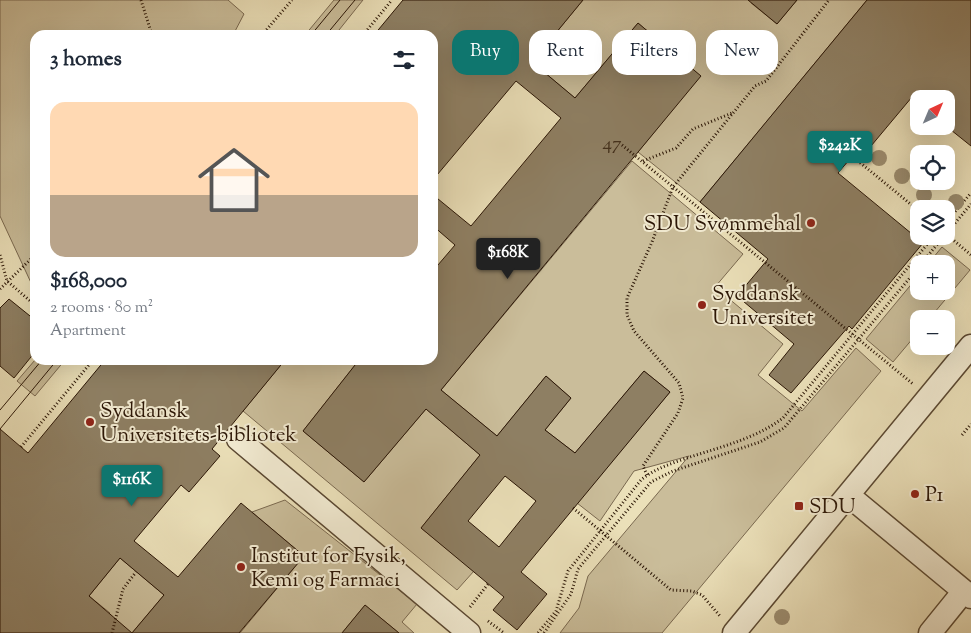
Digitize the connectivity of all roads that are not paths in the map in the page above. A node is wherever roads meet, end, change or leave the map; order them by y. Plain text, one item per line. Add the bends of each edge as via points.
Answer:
1 (971, 346) edge
2 (238, 439) dead end
3 (848, 495) junction
4 (968, 594) edge
5 (463, 628) edge
6 (734, 632) edge
7 (930, 633) edge

1 - 3 lane
2 - 5 lane
3 - 4 lane
3 - 6 lane
4 - 7 lane

